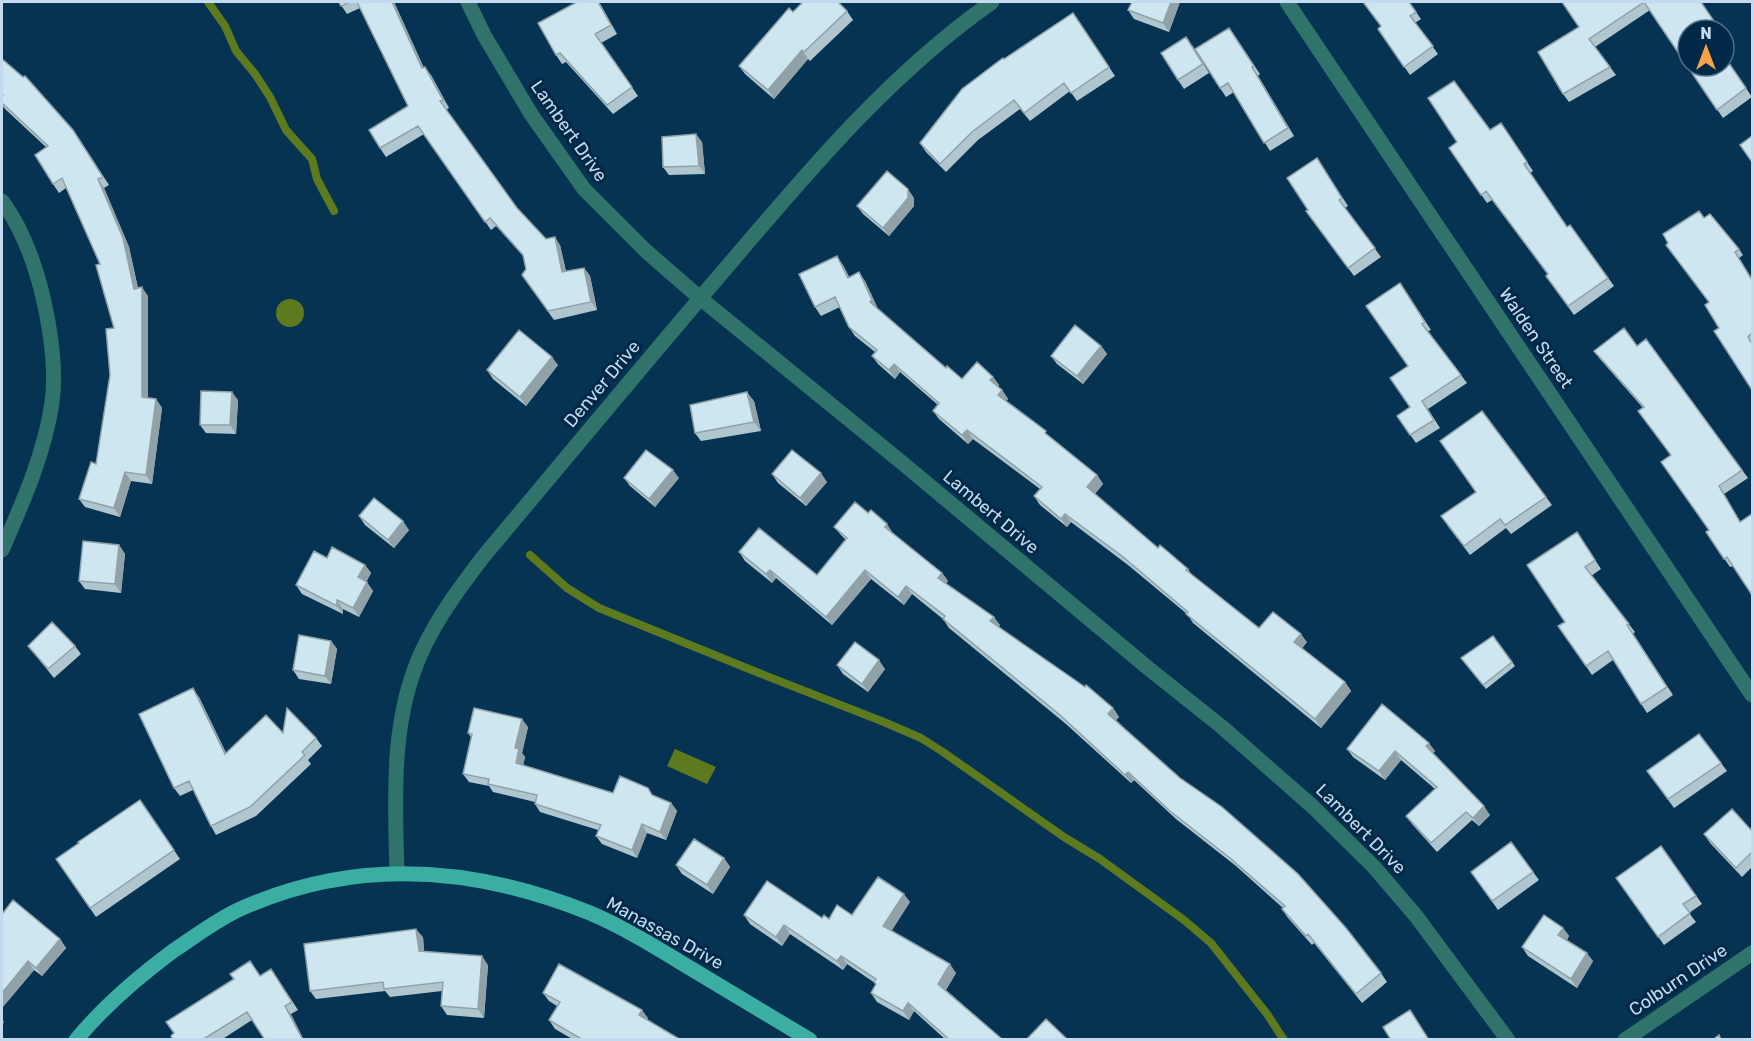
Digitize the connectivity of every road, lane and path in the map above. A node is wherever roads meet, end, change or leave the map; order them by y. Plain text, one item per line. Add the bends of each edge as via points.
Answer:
1 (468, 2) edge
2 (992, 2) edge
3 (1287, 2) edge
4 (2, 201) edge
5 (700, 298) junction
6 (2, 550) edge
7 (1752, 695) edge
8 (397, 873) junction
9 (1752, 953) edge
10 (76, 1040) edge
11 (810, 1040) edge
12 (1508, 1040) edge
13 (1625, 1040) edge

1 - 5 street, Lambert Drive via 531,114 584,189
2 - 5 street, Denver Drive via 933,46 879,97 817,161
3 - 7 street, Walden Street
4 - 6 street via 37,272 47,314 53,369 52,401 41,453
5 - 8 street, Denver Drive via 483,557 449,602 423,649 409,685 399,732
5 - 12 street, Lambert Drive via 1222,727 1312,806 1374,867 1416,916
8 - 10 main road, Manassas Drive via 348,877 287,891 238,910 208,926 156,964 117,996
8 - 11 main road, Manassas Drive via 480,880 537,893 592,914 637,936
9 - 13 street, Colburn Drive

